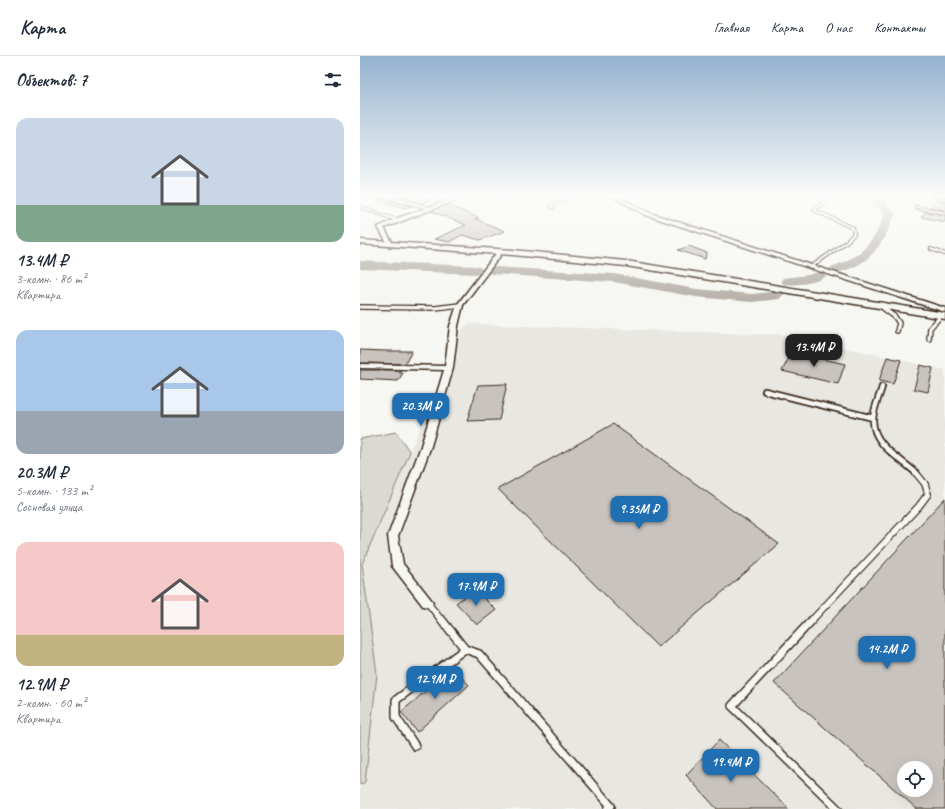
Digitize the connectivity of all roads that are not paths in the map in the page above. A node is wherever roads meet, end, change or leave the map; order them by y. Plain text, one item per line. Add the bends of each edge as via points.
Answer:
1 (383, 231) edge
2 (701, 231) edge
3 (854, 231) edge
4 (360, 242) edge
5 (390, 244) junction
6 (931, 249) dead end
7 (500, 252) junction
8 (945, 254) edge
9 (811, 267) junction
10 (460, 305) junction
11 (360, 306) edge
12 (883, 308) junction
13 (944, 314) edge
14 (897, 331) dead end
15 (929, 339) dead end
16 (360, 366) edge
17 (449, 368) junction
18 (882, 387) dead end
19 (765, 391) dead end
20 (873, 418) junction
21 (427, 602) joint
22 (465, 649) junction
23 (415, 746) dead end
24 (608, 809) edge
25 (838, 809) edge

1 - 5 street
2 - 9 street
3 - 9 lane via 854,234 846,242
4 - 5 main road
5 - 7 main road
6 - 8 lane
7 - 10 street
7 - 12 main road via 583,258 665,269
9 - 13 street
10 - 11 lane via 435,308
10 - 17 street via 454,326
12 - 13 main road
12 - 14 lane via 899,323
13 - 15 lane via 930,328
16 - 17 street
17 - 21 street via 426,446 393,536 398,566
18 - 20 lane
19 - 20 lane
20 - 25 lane via 874,432 881,443 915,472 924,482 928,494 732,706
21 - 22 lane
22 - 23 lane via 396,700 396,717
22 - 24 lane via 479,654 611,806

